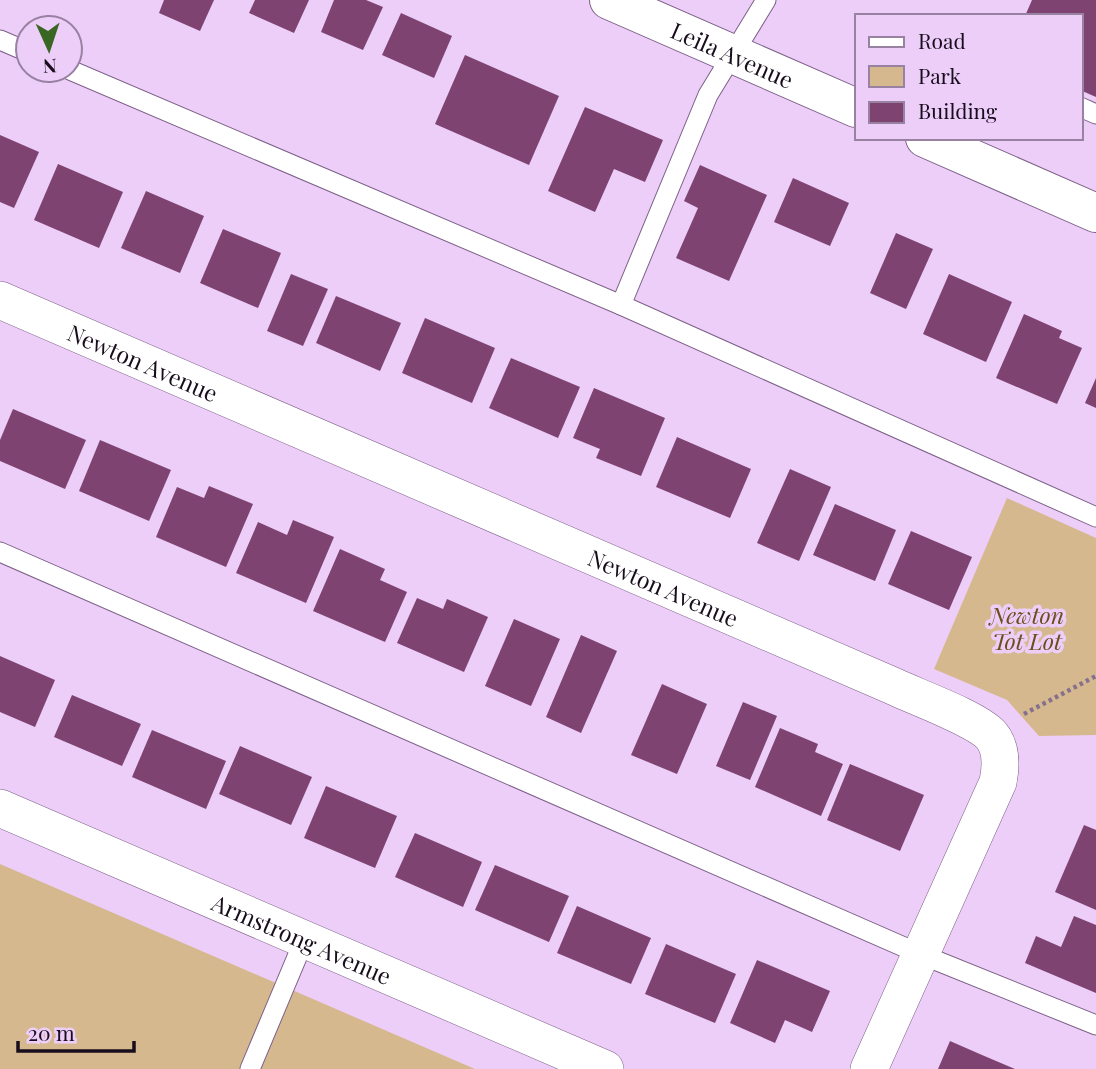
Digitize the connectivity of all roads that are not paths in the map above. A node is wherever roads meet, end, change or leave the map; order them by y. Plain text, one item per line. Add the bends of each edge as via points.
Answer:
1 (609, 0) edge
2 (766, 0) edge
3 (733, 54) junction
4 (84, 76) edge
5 (855, 108) edge
6 (930, 140) edge
7 (1096, 213) edge
8 (0, 300) edge
9 (621, 305) junction
10 (1096, 517) edge
11 (0, 552) edge
12 (0, 808) edge
13 (305, 939) junction
14 (920, 954) junction
15 (1096, 1025) edge
16 (250, 1069) edge
17 (605, 1069) edge
18 (869, 1069) edge

1 - 3 main road, Leila Avenue
2 - 3 lane
3 - 5 main road, Leila Avenue
3 - 9 lane via 708,94
4 - 9 lane
6 - 7 main road
8 - 14 street, Newton Avenue via 980,726 993,737 1001,767 998,782
9 - 10 lane
11 - 14 lane
12 - 13 street, Armstrong Avenue
13 - 16 lane
13 - 17 street, Armstrong Avenue
14 - 15 lane
14 - 18 street

